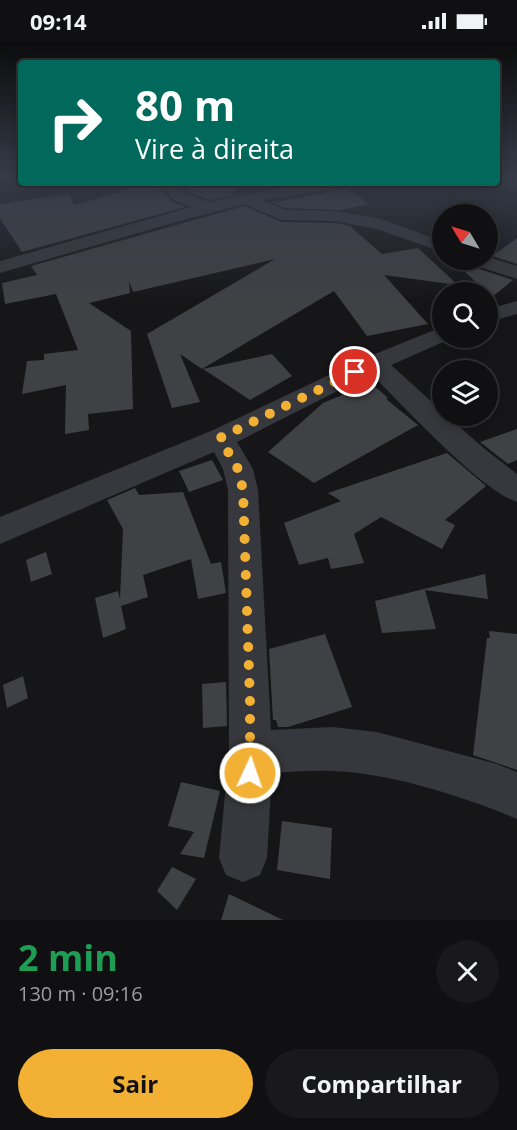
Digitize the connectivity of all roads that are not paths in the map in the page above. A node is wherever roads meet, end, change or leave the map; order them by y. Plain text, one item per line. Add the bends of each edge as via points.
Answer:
1 (169, 218) edge
2 (338, 218) edge
3 (432, 243) edge
4 (0, 267) edge
5 (498, 267) edge
6 (517, 273) edge
7 (517, 307) edge
8 (498, 313) edge
9 (432, 338) edge
10 (374, 363) junction
11 (220, 438) junction
12 (517, 490) edge
13 (0, 531) edge
14 (251, 752) junction
15 (517, 796) edge
16 (243, 858) dead end

1 - 4 street
2 - 3 street via 381,224
5 - 6 street
7 - 8 street
9 - 10 street
10 - 11 street
10 - 12 street via 476,458
11 - 13 street
11 - 14 street via 238,469 243,490
14 - 15 street via 332,749 377,754 497,786
14 - 16 street

